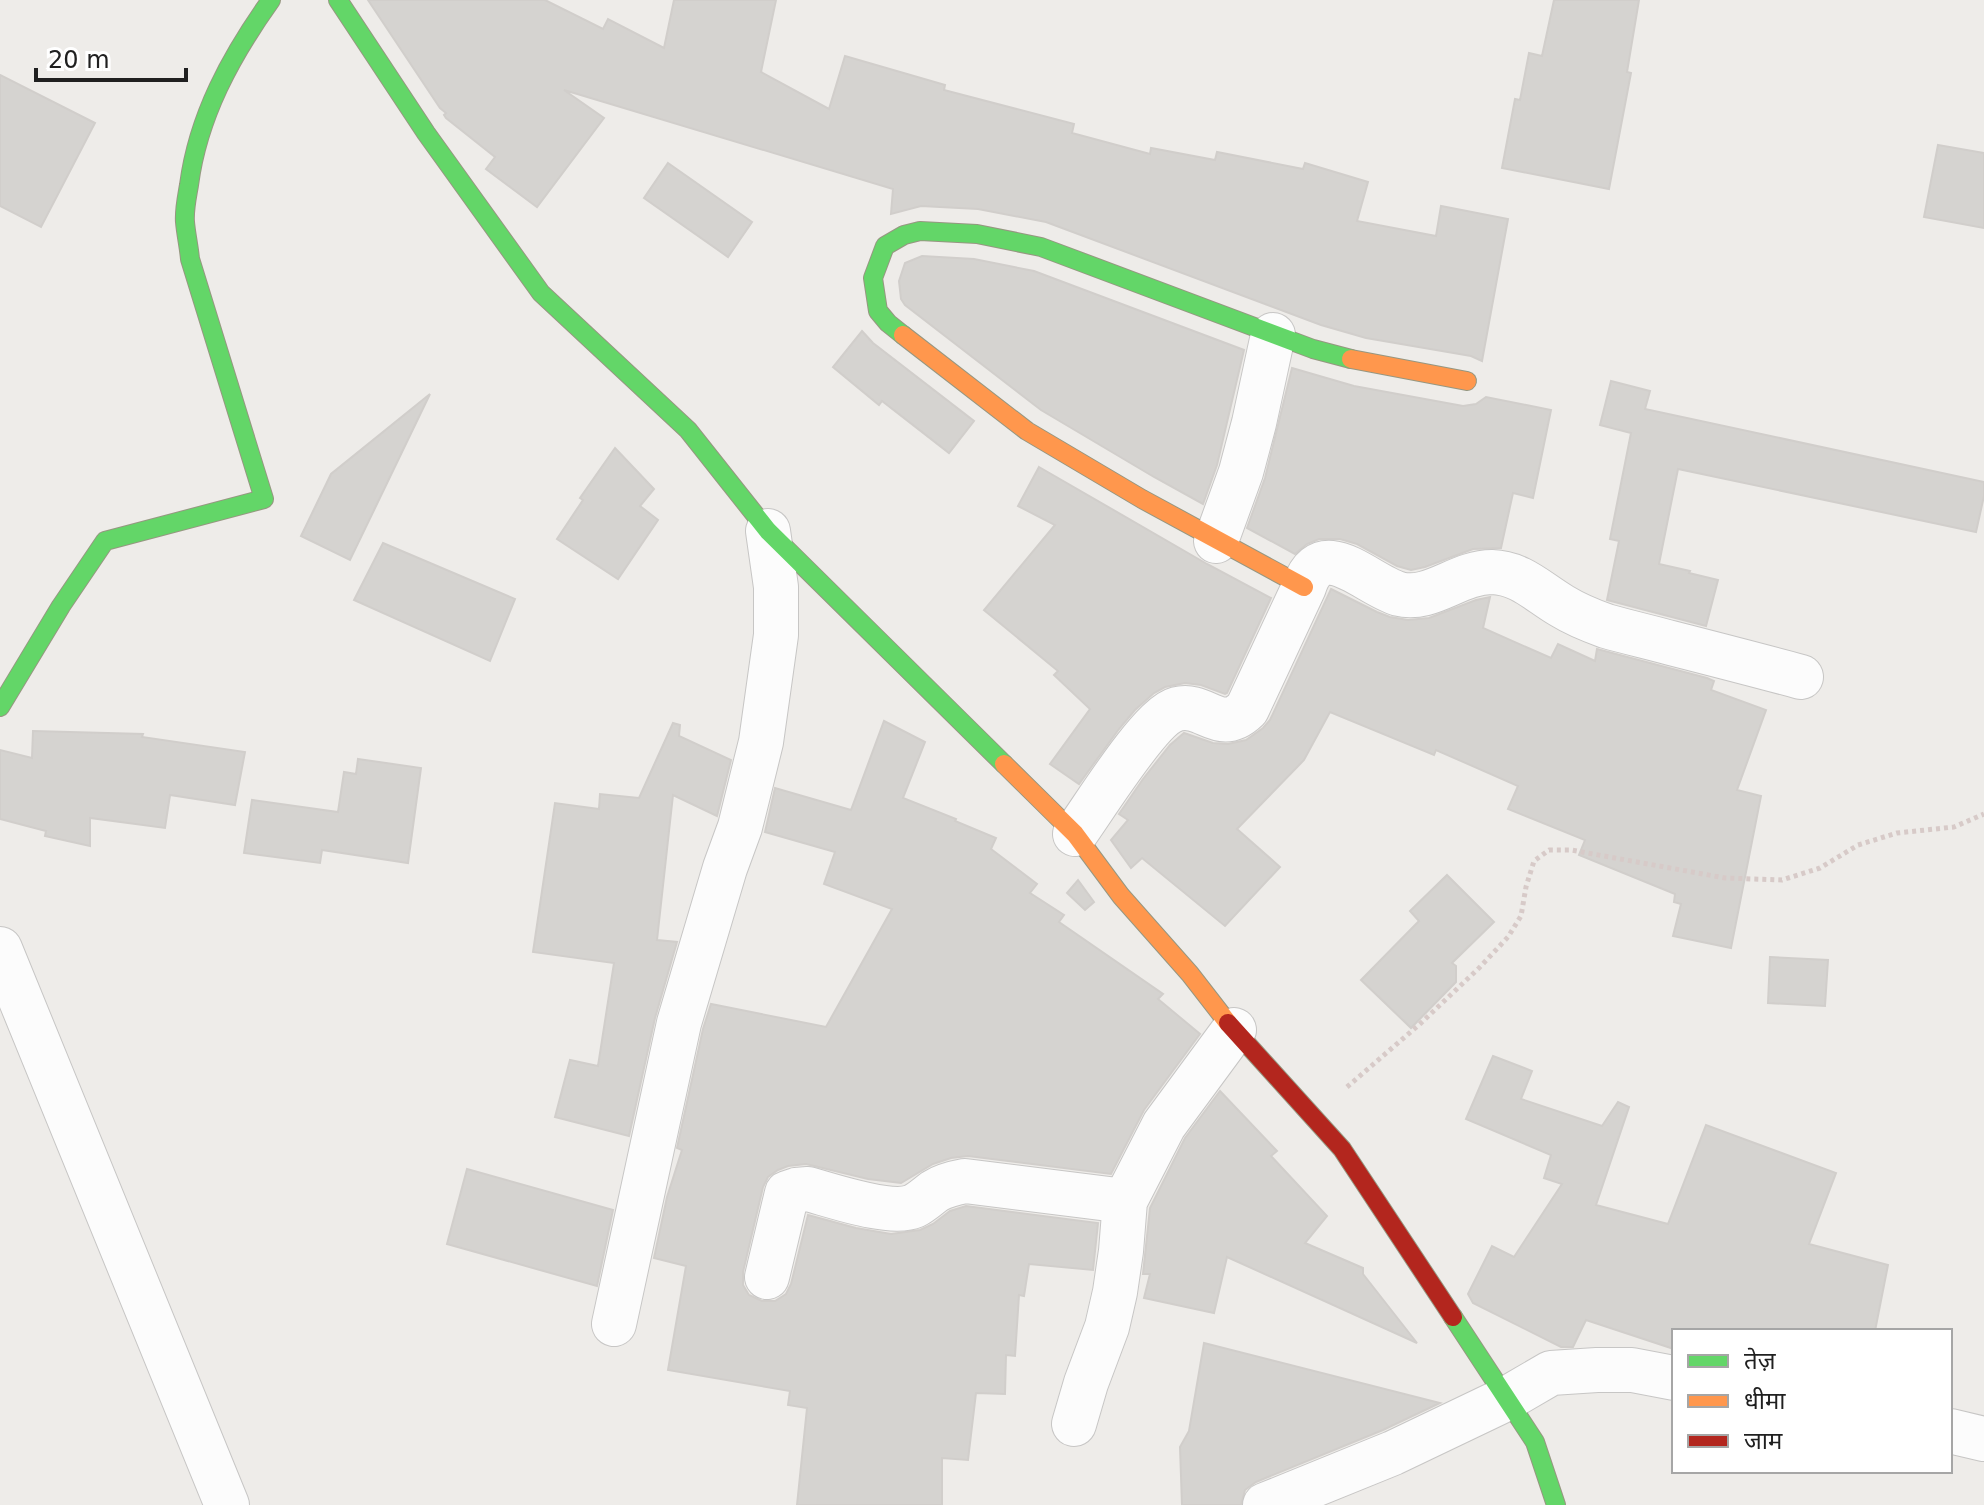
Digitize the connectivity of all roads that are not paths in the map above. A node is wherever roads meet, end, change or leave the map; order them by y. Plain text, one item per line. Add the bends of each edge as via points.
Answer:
1 (271, 0) edge
2 (338, 0) edge
3 (1273, 335) junction
4 (1467, 381) dead end
5 (768, 531) junction
6 (1216, 541) junction
7 (1304, 587) junction
8 (1801, 677) dead end
9 (0, 707) edge
10 (1075, 834) junction
11 (0, 949) edge
12 (1234, 1030) junction
13 (1125, 1201) junction
14 (767, 1277) dead end
15 (614, 1324) dead end
16 (1672, 1378) edge
17 (1508, 1398) junction
18 (1074, 1424) dead end
19 (1952, 1431) edge
20 (1984, 1439) edge
21 (227, 1505) edge
22 (1265, 1505) edge
23 (1556, 1505) edge

1 - 9 street via 247,31 214,94 189,175 185,221 190,259 264,499 105,541
2 - 5 street via 541,293 688,430
3 - 4 street via 1361,362
3 - 6 street via 1241,472
3 - 6 street via 1041,247 977,234 904,235 885,246 873,278 878,311 888,323 1027,431
5 - 10 street
5 - 15 street via 776,635 761,742 679,1023
6 - 7 street
7 - 8 street via 1308,573 1329,562 1399,594 1428,594 1459,578 1491,572 1521,578 1564,608 1604,625
7 - 10 street via 1247,709 1225,721 1192,709 1167,713 1143,737
10 - 12 street
11 - 21 street
12 - 13 street via 1164,1125
12 - 17 street via 1342,1149
13 - 14 street via 965,1181 950,1183 917,1205 889,1209 796,1190 787,1193
13 - 18 street via 1107,1327
16 - 17 street via 1632,1370 1551,1373
17 - 22 street
17 - 23 street via 1535,1442
19 - 20 street

